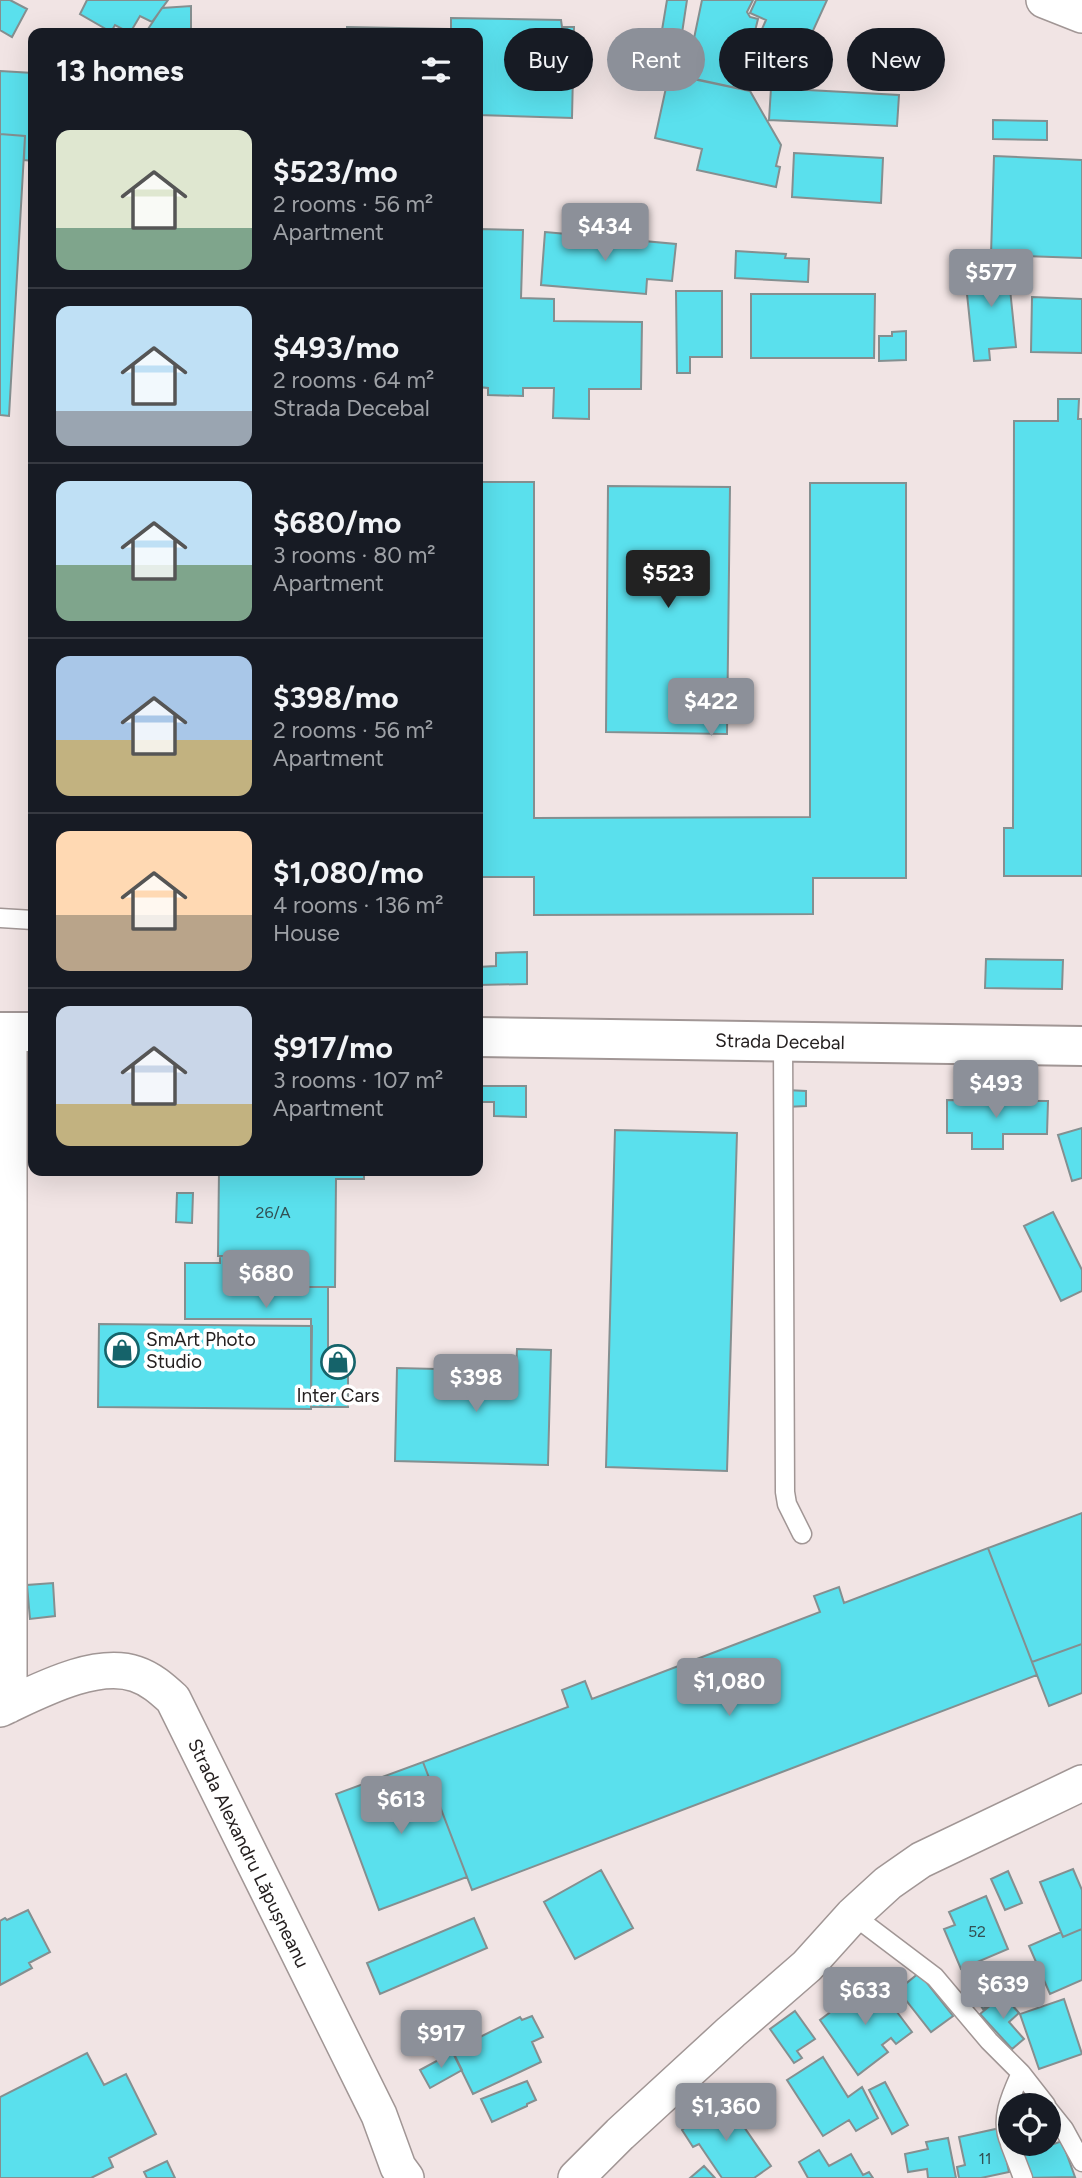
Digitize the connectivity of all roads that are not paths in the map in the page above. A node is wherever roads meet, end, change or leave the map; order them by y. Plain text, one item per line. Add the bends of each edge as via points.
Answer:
1 (1044, 0) edge
2 (1082, 15) edge
3 (0, 918) edge
4 (28, 920) edge
5 (14, 1032) edge
6 (483, 1037) edge
7 (783, 1041) junction
8 (1082, 1046) edge
9 (4, 1088) edge
10 (802, 1534) dead end
11 (5, 1707) edge
12 (1082, 1783) edge
13 (853, 1915) junction
14 (1021, 2073) junction
15 (1012, 2093) edge
16 (1036, 2093) edge
17 (1061, 2125) edge
18 (1015, 2156) edge
19 (1082, 2162) edge
20 (406, 2178) edge
21 (576, 2178) edge
22 (1023, 2178) edge

1 - 2 street
3 - 4 lane
5 - 9 street
6 - 7 main road, Strada Decebal
7 - 8 main road, Strada Decebal
7 - 10 lane via 785,1492
9 - 11 street
11 - 20 street, Strada Alexandru Lăpușneanu via 48,1687 102,1671 135,1674 173,1699
12 - 13 street via 921,1860
13 - 14 lane via 935,1977
13 - 21 street via 807,1966
14 - 15 lane
14 - 16 lane
17 - 19 lane
18 - 22 lane

